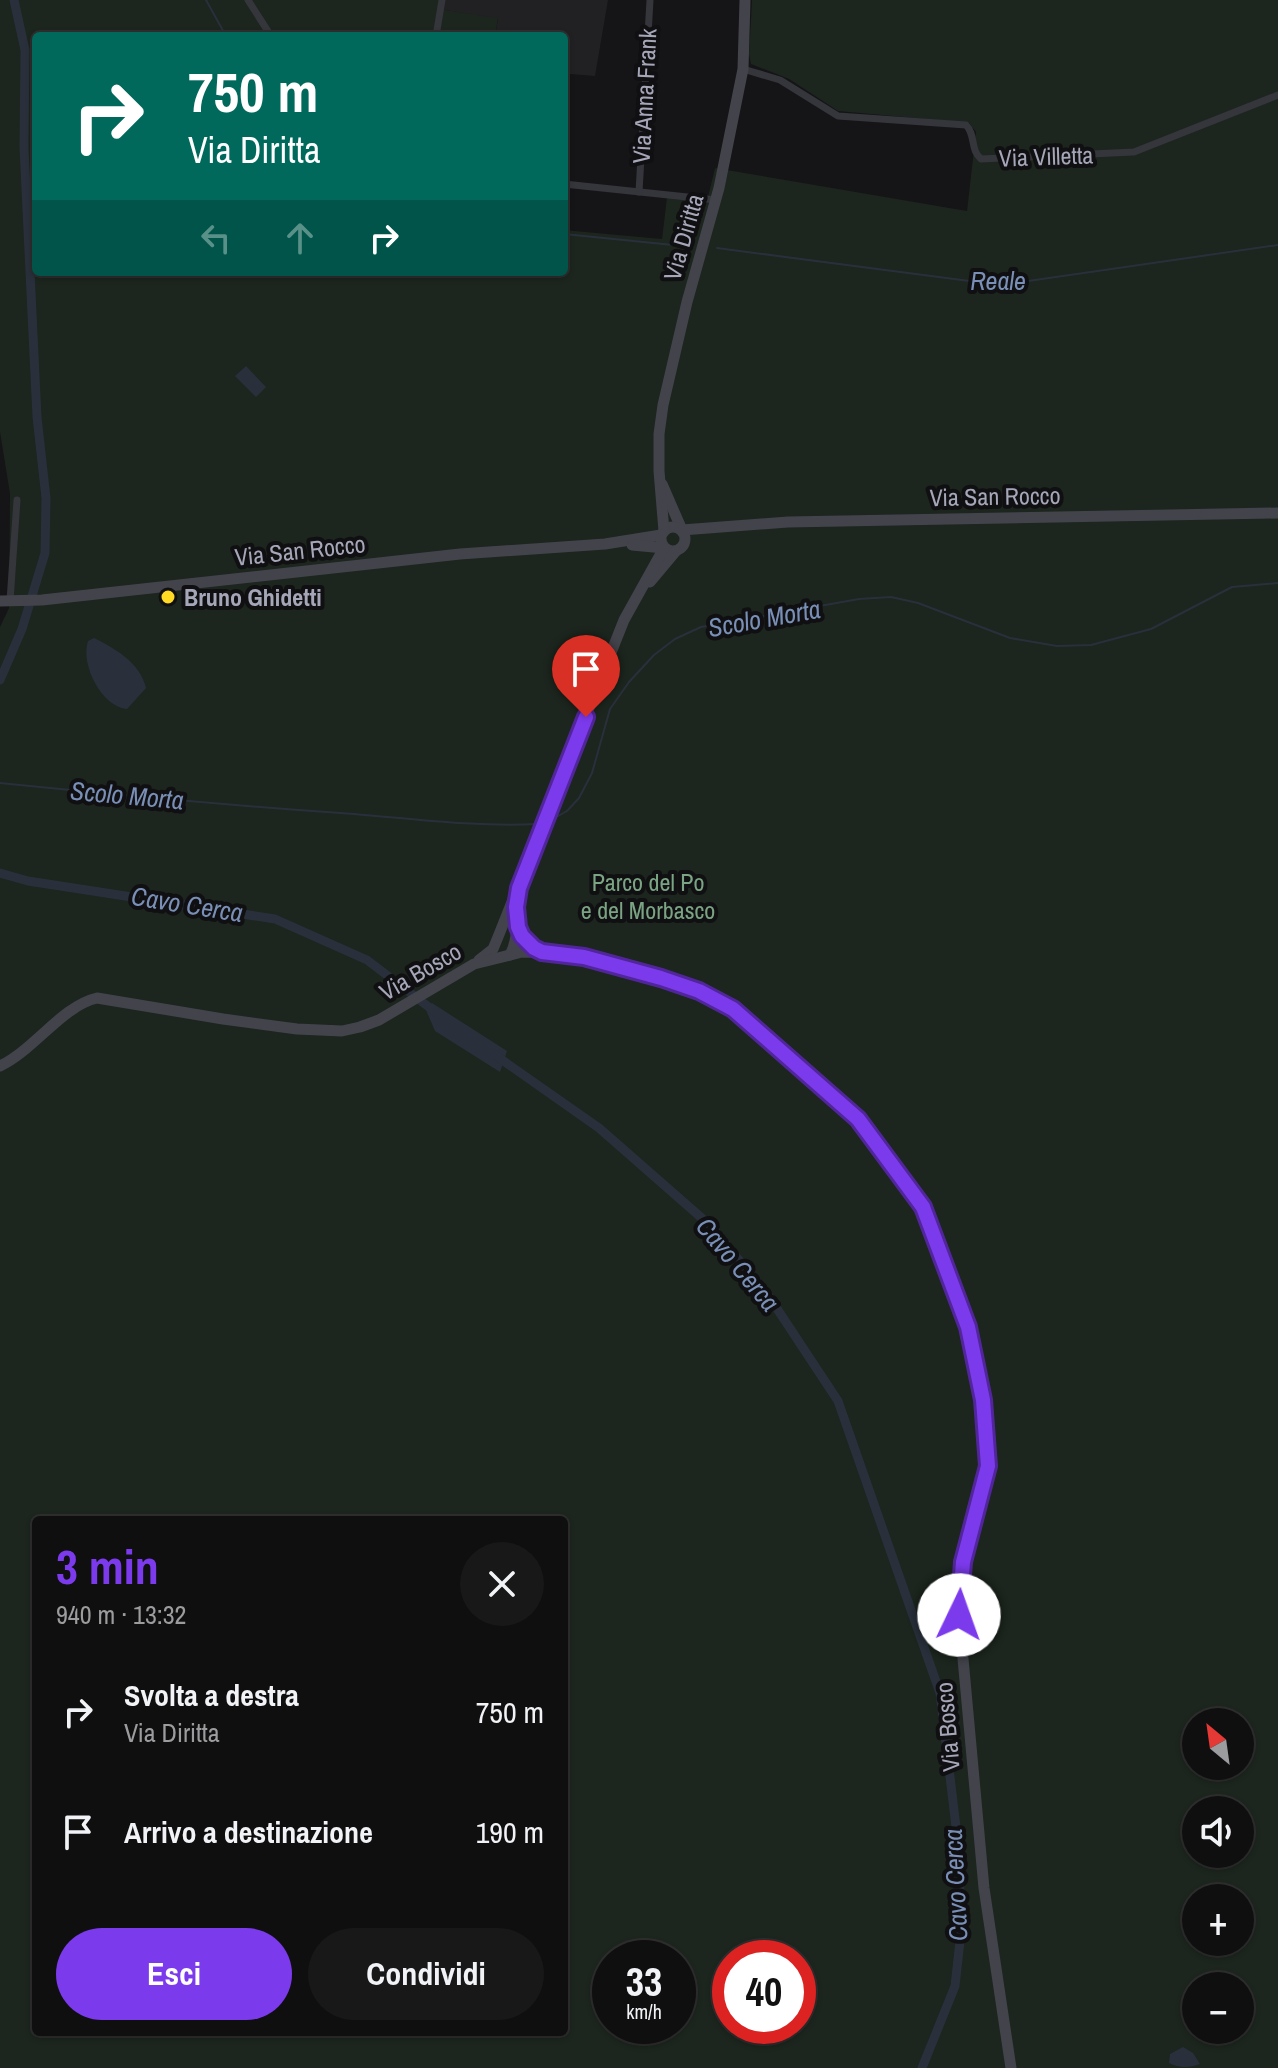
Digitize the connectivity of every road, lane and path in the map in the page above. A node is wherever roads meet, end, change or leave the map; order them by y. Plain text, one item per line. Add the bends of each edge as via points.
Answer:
1 (442, 0) edge
2 (650, 0) edge
3 (745, 0) edge
4 (250, 2) edge
5 (269, 32) edge
6 (437, 32) edge
7 (743, 69) junction
8 (1278, 95) edge
9 (568, 184) edge
10 (639, 192) junction
11 (716, 200) junction
12 (662, 484) junction
13 (17, 500) dead end
14 (1278, 513) edge
15 (684, 534) junction
16 (666, 541) junction
17 (605, 544) junction
18 (632, 545) junction
19 (650, 572) junction
20 (9, 601) edge
21 (632, 605) junction
22 (519, 888) junction
23 (518, 927) junction
24 (498, 937) junction
25 (542, 952) junction
26 (510, 955) junction
27 (474, 964) junction
28 (0, 1066) edge
29 (1011, 2068) edge

1 - 6 street
2 - 10 street, Via Anna Frank
3 - 7 street, Via Diritta
4 - 5 street
7 - 8 street, Via Villetta via 780,80 838,116 966,125 981,159 1134,152
7 - 11 street, Via Diritta
9 - 10 street
10 - 11 street
11 - 12 street, Via Diritta via 663,405
12 - 15 street, Via Diritta
12 - 16 street, Via Diritta
13 - 20 street
14 - 15 street, Via San Rocco via 867,520
15 - 16 street, Via San Rocco via 675,527
15 - 16 street via 683,547
16 - 17 street, Via San Rocco
16 - 18 street, Via San Rocco
16 - 19 street
16 - 21 street
17 - 18 street, Via San Rocco
17 - 20 street, Via San Rocco
18 - 19 street via 646,557
19 - 21 street
21 - 22 street
22 - 23 street
22 - 24 street
23 - 25 street
23 - 26 street
24 - 26 street
24 - 27 street
25 - 26 street, Via Bosco
25 - 29 street, Via Bosco via 584,957 661,978 733,1009 858,1119 923,1207 968,1327 983,1400 988,1466 963,1562 959,1615 984,1888
26 - 27 street, Via Bosco
27 - 28 street, Via Bosco via 360,1027 325,1030 223,1019 97,998 83,1002

